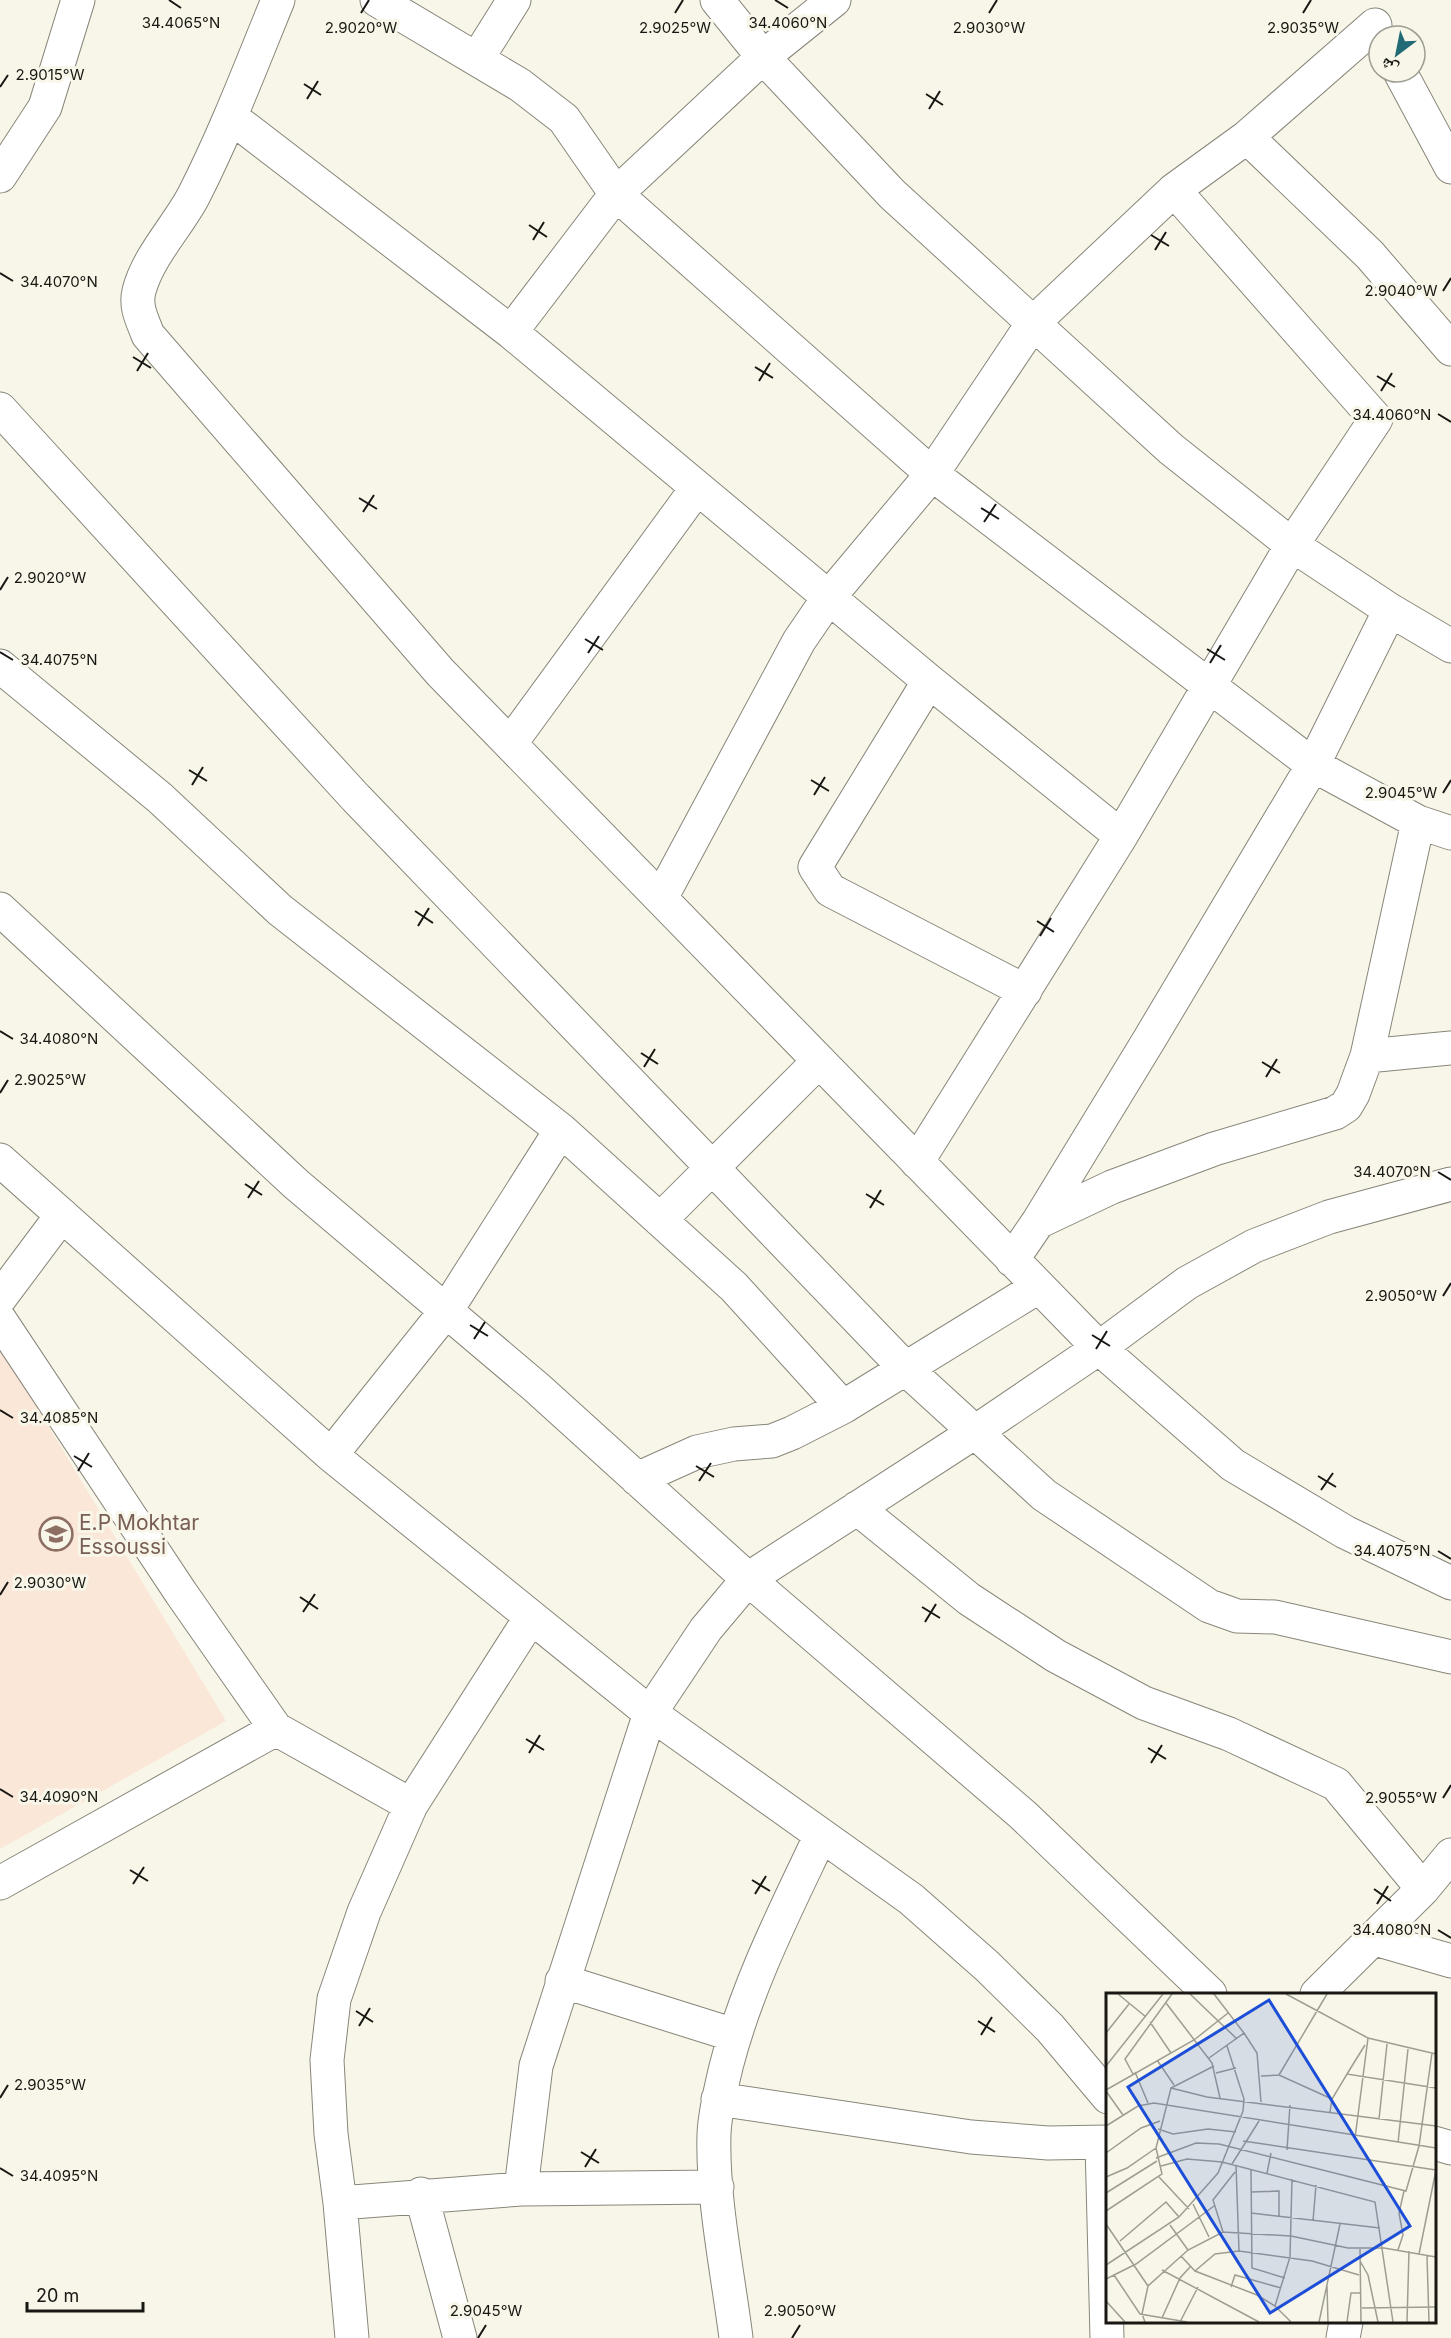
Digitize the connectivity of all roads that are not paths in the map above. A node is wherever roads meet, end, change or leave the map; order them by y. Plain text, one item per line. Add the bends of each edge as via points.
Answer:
1 (78, 0) edge
2 (278, 0) edge
3 (377, 0) edge
4 (514, 0) edge
5 (717, 0) edge
6 (834, 0) edge
7 (1374, 20) edge
8 (763, 57) junction
9 (477, 59) junction
10 (1406, 84) edge
11 (231, 117) junction
12 (1247, 137) junction
13 (1451, 167) edge
14 (0, 176) edge
15 (1174, 190) junction
16 (616, 194) junction
17 (1033, 324) junction
18 (510, 332) junction
19 (1451, 349) edge
20 (0, 409) edge
21 (932, 474) junction
22 (697, 488) junction
23 (1292, 545) junction
24 (829, 597) junction
25 (1390, 610) junction
26 (1451, 646) edge
27 (0, 666) edge
28 (929, 681) junction
29 (1210, 688) junction
30 (510, 744) junction
31 (1312, 765) junction
32 (1418, 822) junction
33 (1451, 833) edge
34 (1121, 836) junction
35 (661, 898) junction
36 (1, 911) edge
37 (1025, 991) junction
38 (1451, 1048) edge
39 (1367, 1056) junction
40 (819, 1061) junction
41 (561, 1130) junction
42 (0, 1160) edge
43 (917, 1162) junction
44 (712, 1167) junction
45 (1451, 1184) edge
46 (62, 1215) junction
47 (660, 1220) junction
48 (1038, 1222) junction
49 (1012, 1260) junction
50 (1038, 1287) junction
51 (0, 1298) edge
52 (446, 1311) junction
53 (0, 1320) edge
54 (1099, 1348) junction
55 (906, 1369) junction
56 (843, 1407) junction
57 (975, 1432) junction
58 (331, 1455) junction
59 (637, 1479) junction
60 (857, 1508) junction
61 (748, 1579) junction
62 (1451, 1583) edge
63 (531, 1617) junction
64 (1451, 1657) edge
65 (650, 1713) junction
66 (276, 1729) junction
67 (411, 1805) junction
68 (821, 1835) junction
69 (1451, 1855) edge
70 (0, 1883) edge
71 (1423, 1888) junction
72 (1375, 1939) junction
73 (1451, 1961) edge
74 (562, 1982) junction
75 (1207, 1993) edge
76 (1319, 1993) edge
77 (734, 2035) junction
78 (1106, 2096) edge
79 (718, 2099) junction
80 (1105, 2143) edge
81 (1436, 2144) edge
82 (1451, 2148) edge
83 (717, 2187) junction
84 (521, 2188) junction
85 (421, 2194) junction
86 (340, 2203) junction
87 (1106, 2240) edge
88 (1107, 2323) edge
89 (1346, 2323) edge
90 (352, 2338) edge
91 (460, 2338) edge
92 (736, 2338) edge
93 (1107, 2338) edge
94 (1343, 2338) edge

1 - 14 street via 45,107
2 - 11 street
3 - 9 street
4 - 9 street
5 - 8 street
6 - 8 street
7 - 12 street
8 - 16 street
8 - 17 street via 892,194
9 - 16 street via 520,85 564,119
10 - 13 street
11 - 18 street
11 - 30 street via 193,197 140,289 137,307 148,335 440,672
12 - 15 street
12 - 19 street via 1370,255
15 - 17 street
15 - 23 street via 1376,418
16 - 18 street
16 - 21 street
17 - 21 street
17 - 23 street via 1171,449
18 - 22 street
20 - 44 street via 356,798
21 - 24 street
21 - 29 street
22 - 24 street
22 - 30 street
23 - 25 street
23 - 29 street
24 - 28 street
24 - 35 street via 800,641
25 - 26 street
25 - 31 street
27 - 41 street via 160,798 279,910
28 - 34 street
28 - 37 street via 815,867 830,890
29 - 31 street
29 - 34 street
30 - 35 street
31 - 32 street
31 - 48 street
32 - 33 street
32 - 39 street
34 - 37 street
35 - 40 street
36 - 52 street via 296,1184
37 - 43 street
38 - 39 street
39 - 48 street via 1353,1094 1346,1106 1335,1113 1214,1149 1112,1187
40 - 43 street
40 - 44 street
41 - 47 street
41 - 52 street
42 - 46 street
43 - 49 street
44 - 47 street
44 - 55 street
45 - 54 street via 1329,1217 1254,1246 1187,1283
46 - 51 street
46 - 58 street
47 - 56 street via 734,1287
48 - 49 street
49 - 50 street
50 - 54 street
50 - 55 street
52 - 58 street
52 - 59 street
53 - 66 street
54 - 57 street
54 - 62 street via 1233,1465 1345,1532
55 - 56 street
55 - 57 street
56 - 59 street via 772,1441 697,1452
57 - 60 street
57 - 64 street via 1044,1496 1209,1606 1237,1616 1275,1617
58 - 63 street
59 - 61 street
60 - 61 street
60 - 71 street via 969,1599 1056,1656 1144,1702 1228,1734 1336,1784
61 - 65 street via 706,1629
61 - 75 street via 1023,1815
63 - 65 street
63 - 67 street
65 - 68 street
65 - 74 street
66 - 67 street
66 - 70 street
67 - 86 street via 364,1912 334,1999 327,2060
68 - 77 street via 766,1951
68 - 78 street via 911,1899 987,1966 1050,2028
69 - 71 street
71 - 72 street
72 - 73 street
72 - 76 street
74 - 77 street
74 - 84 street via 536,2066
77 - 79 street
79 - 80 street via 972,2137 1048,2144
79 - 83 street via 714,2134
80 - 87 street
81 - 82 street
83 - 84 street
83 - 92 street
84 - 85 street
85 - 86 street
85 - 91 street
86 - 90 street
88 - 93 street
89 - 94 street

